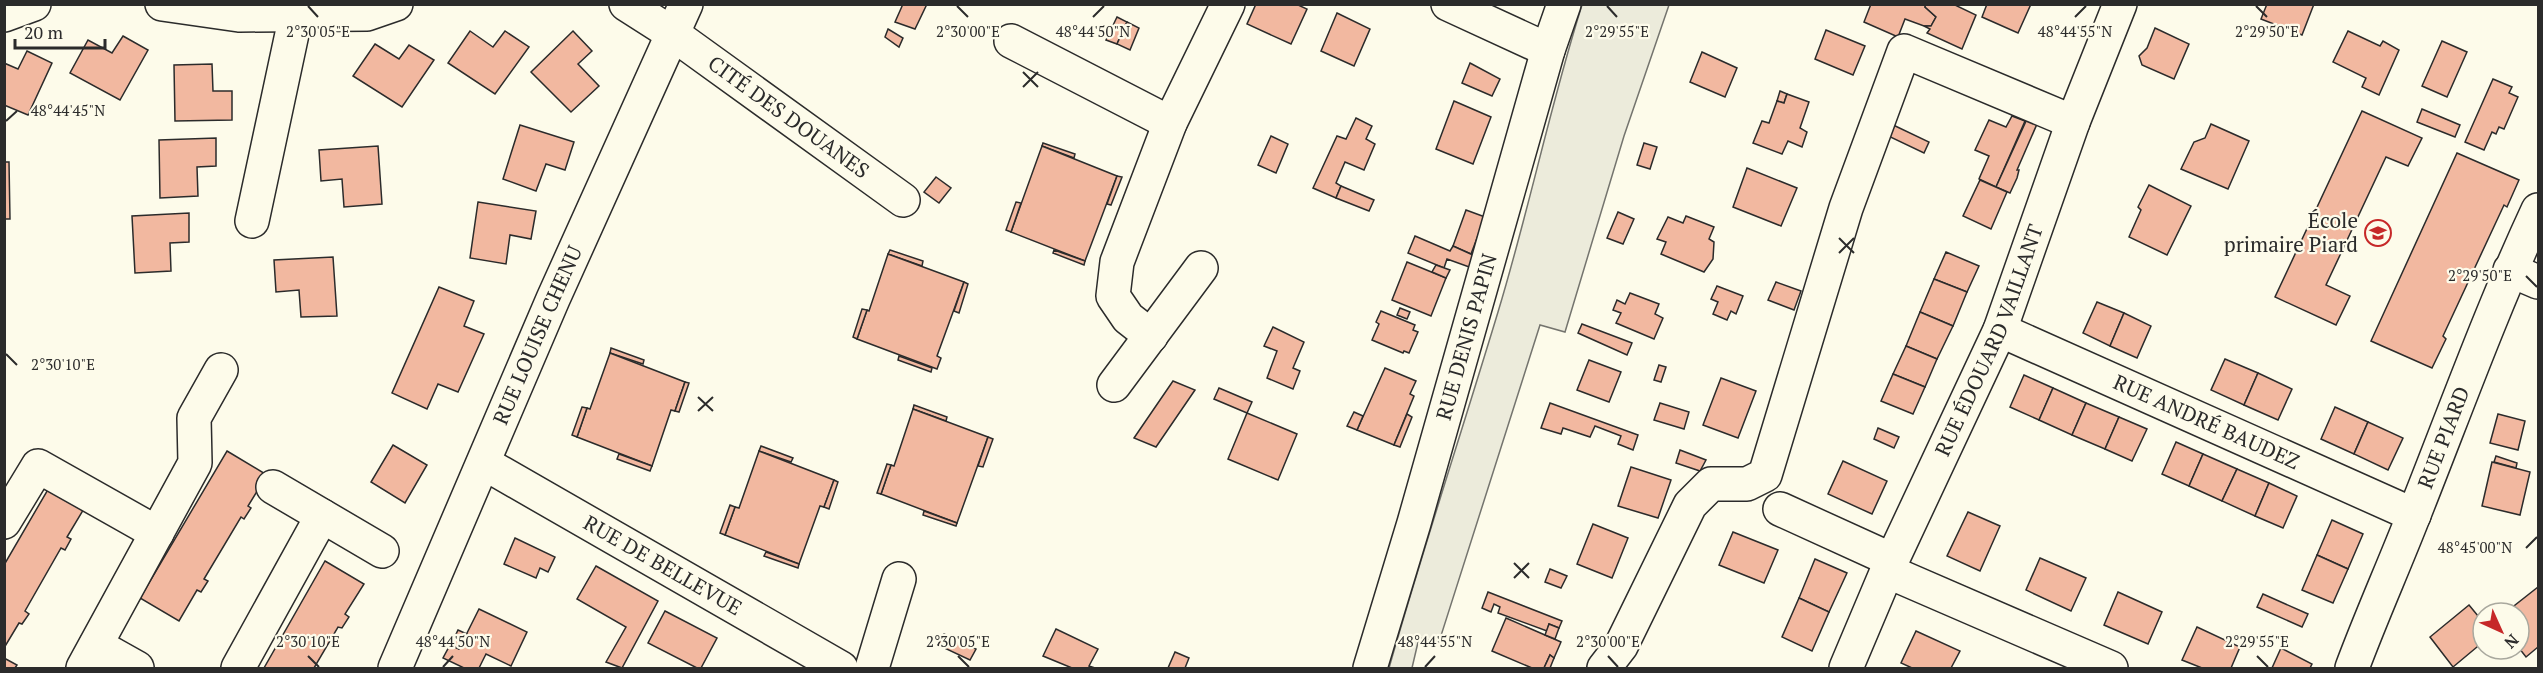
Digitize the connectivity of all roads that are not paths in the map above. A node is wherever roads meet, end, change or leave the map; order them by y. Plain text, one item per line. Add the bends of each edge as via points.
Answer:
1 (34, 4) edge
2 (162, 4) edge
3 (396, 4) edge
4 (626, 4) edge
5 (1228, 4) edge
6 (1448, 4) edge
7 (1564, 4) edge
8 (2120, 4) edge
9 (4, 15) edge
10 (296, 15) junction
11 (680, 19) edge
12 (1011, 41) dead end
13 (1548, 50) junction
14 (2073, 122) junction
15 (1170, 123) junction
16 (903, 200) dead end
17 (2538, 210) edge
18 (252, 220) dead end
19 (1201, 268) dead end
20 (2524, 276) edge
21 (2000, 330) junction
22 (1150, 336) junction
23 (221, 370) dead end
24 (1114, 385) dead end
25 (484, 464) junction
26 (273, 488) dead end
27 (1780, 509) dead end
28 (2414, 515) junction
29 (322, 516) junction
30 (4, 522) edge
31 (157, 533) junction
32 (382, 551) dead end
33 (1890, 566) junction
34 (899, 579) dead end
35 (90, 657) edge
36 (137, 669) edge
37 (238, 669) edge
38 (394, 669) edge
39 (841, 669) edge
40 (872, 669) edge
41 (1370, 669) edge
42 (1604, 669) edge
43 (1846, 669) edge
44 (2111, 669) edge
45 (2352, 669) edge

1 - 9 street
2 - 10 street via 239,15
3 - 10 street via 367,14
4 - 11 street, CITÉ DES DOUANES
5 - 15 street
6 - 13 street
7 - 13 street, RUE DENIS PAPIN
8 - 14 street, RUE ÉDOUARD VAILLANT
10 - 18 street
11 - 16 street, CITÉ DES DOUANES
11 - 25 street, RUE LOUISE CHENU via 553,299
12 - 15 street
13 - 41 street, RUE DENIS PAPIN
14 - 21 street, RUE ÉDOUARD VAILLANT
14 - 42 street via 1904,51 1846,208 1765,475 1747,484 1711,484 1690,505 1621,646
15 - 22 street via 1117,262 1113,296 1128,318
17 - 20 street, RUE PIARD
19 - 22 street
20 - 28 street, RUE PIARD via 2460,393
21 - 28 street, RUE ANDRÉ BAUDEZ
21 - 33 street, RUE ÉDOUARD VAILLANT
22 - 24 street
23 - 31 street via 194,418 195,463
25 - 38 street, RUE LOUISE CHENU
25 - 39 street, RUE DE BELLEVUE
26 - 29 street
27 - 33 street
28 - 45 street, RUE PIARD
29 - 32 street
29 - 37 street
30 - 31 street via 38,466
31 - 35 street
33 - 43 street, RUE ÉDOUARD VAILLANT
33 - 44 street
34 - 40 street
35 - 36 street

